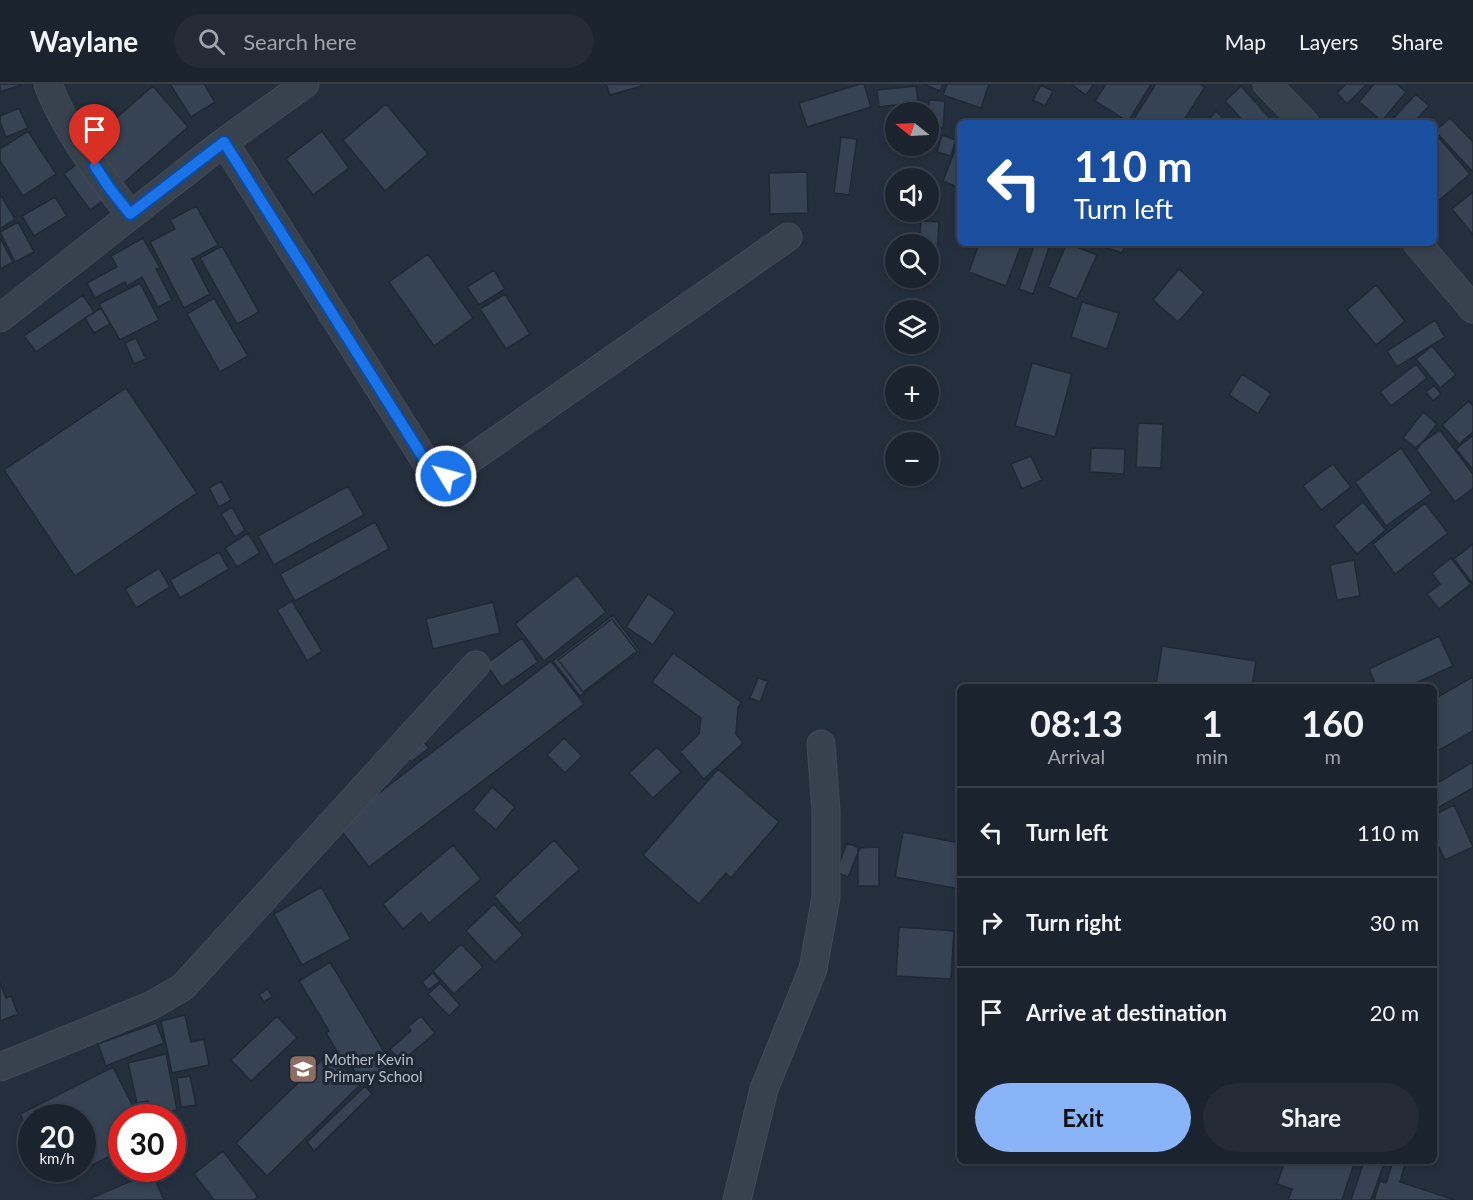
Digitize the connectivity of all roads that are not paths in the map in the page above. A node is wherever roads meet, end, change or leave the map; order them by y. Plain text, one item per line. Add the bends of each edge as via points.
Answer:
1 (48, 84) edge
2 (305, 84) edge
3 (1267, 84) edge
4 (1302, 120) edge
5 (224, 142) junction
6 (130, 214) junction
7 (788, 237) dead end
8 (1420, 246) edge
9 (1473, 309) edge
10 (0, 318) edge
11 (476, 665) dead end
12 (821, 744) dead end
13 (0, 1067) edge
14 (737, 1200) edge

1 - 6 street via 69,126
2 - 5 street
3 - 4 street
5 - 6 street
5 - 7 street via 431,470 440,477
6 - 10 street
8 - 9 street
11 - 13 street via 183,987 150,1006
12 - 14 street via 826,897 813,969 764,1089

